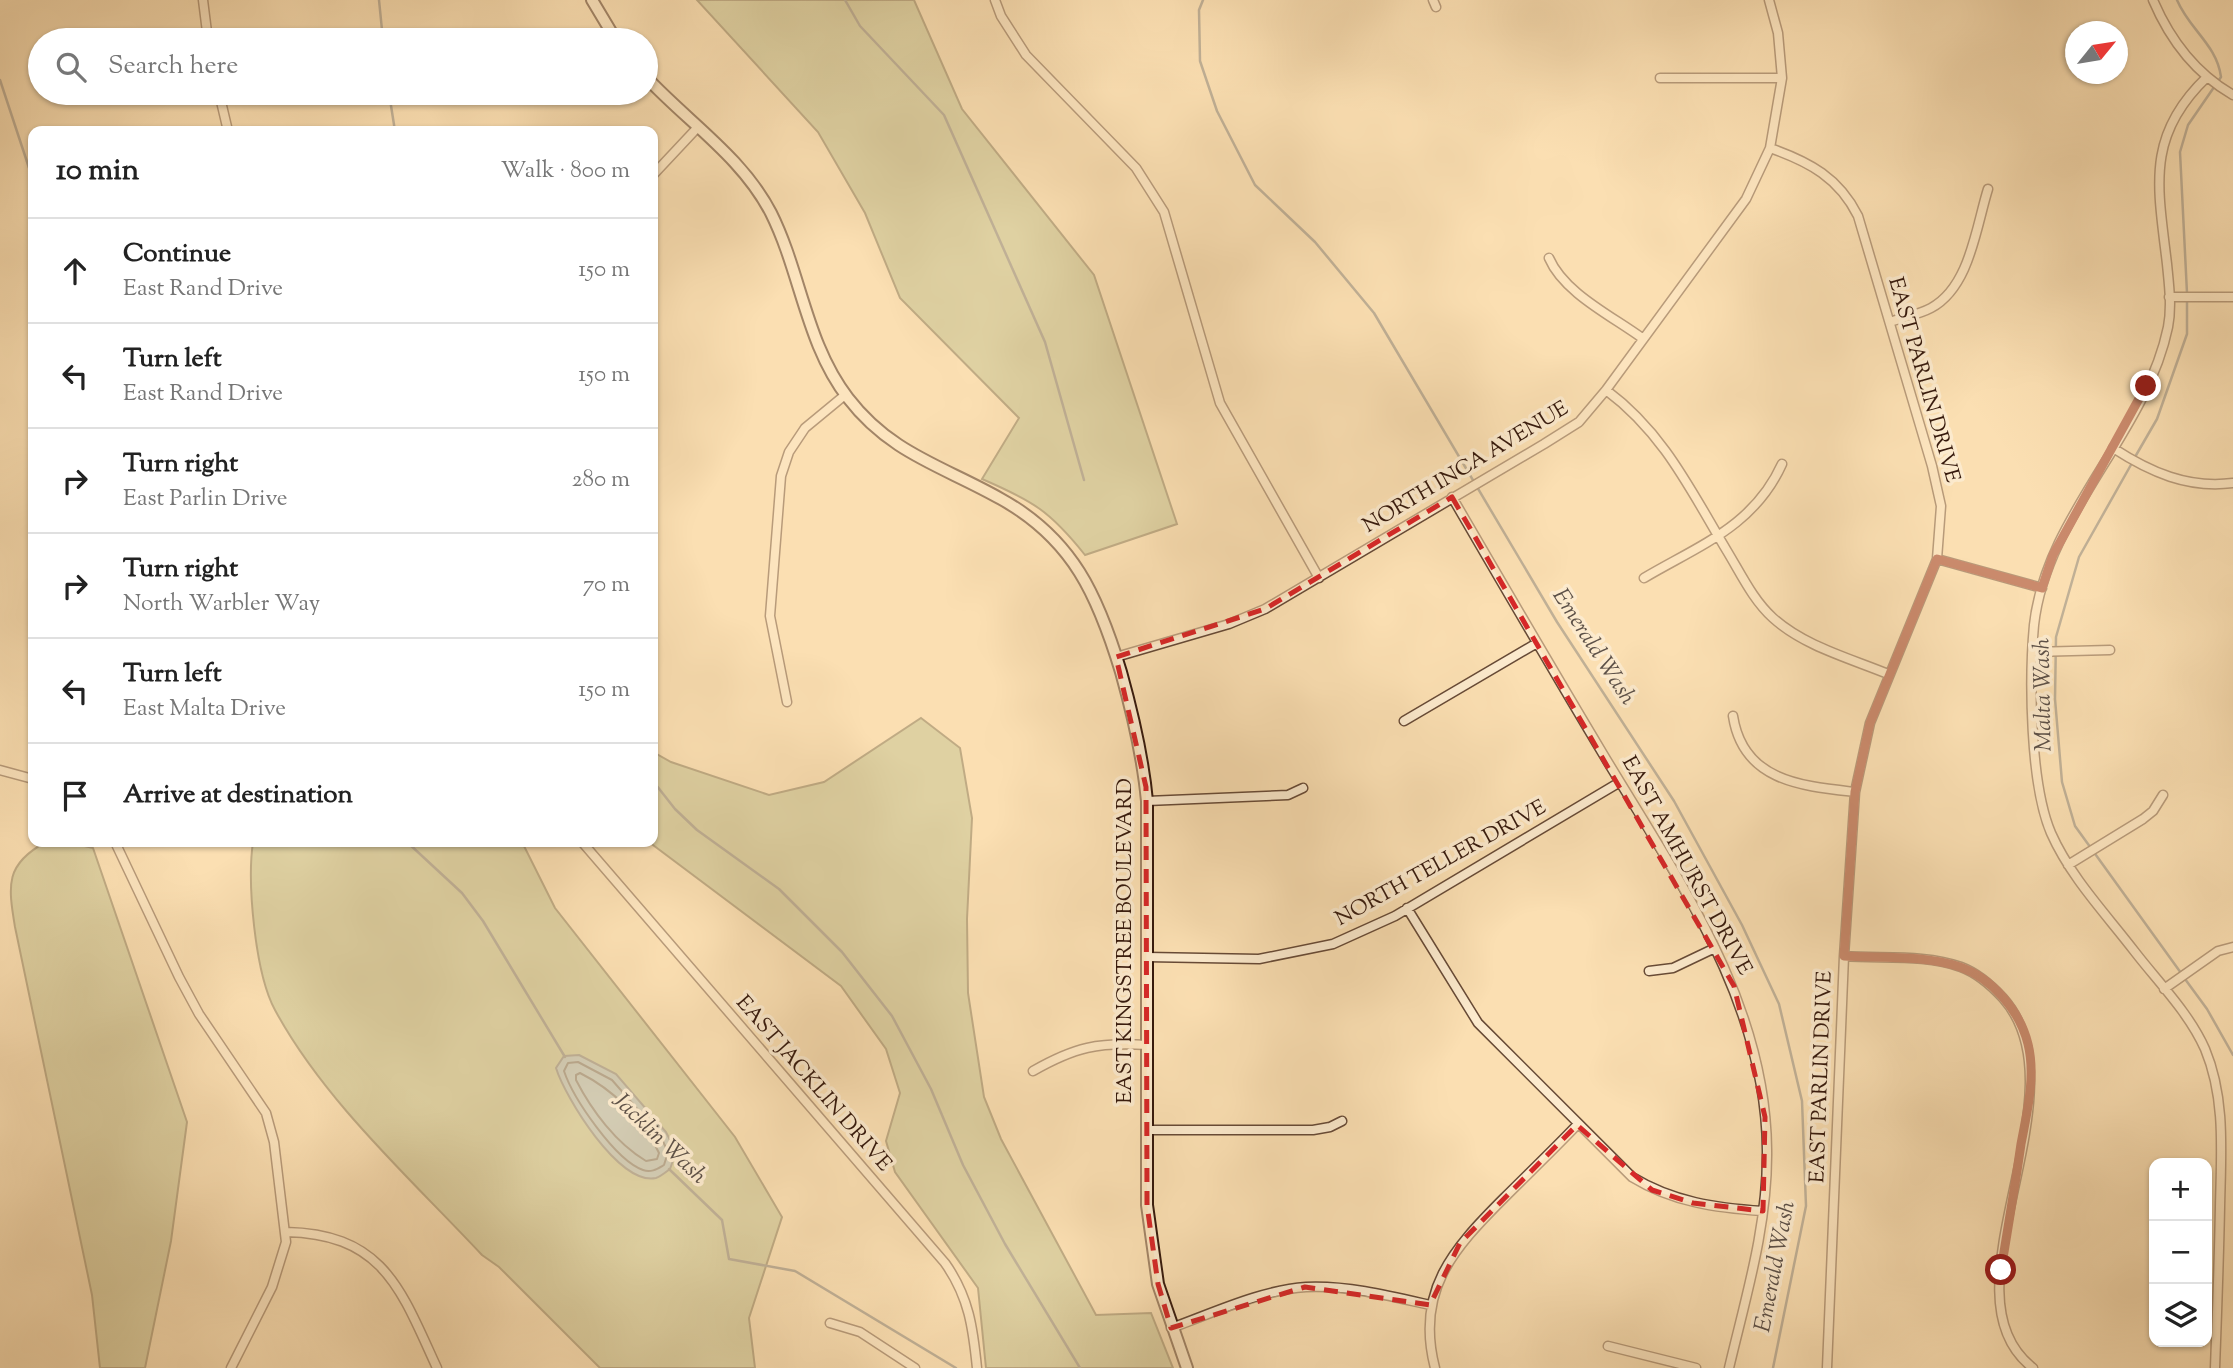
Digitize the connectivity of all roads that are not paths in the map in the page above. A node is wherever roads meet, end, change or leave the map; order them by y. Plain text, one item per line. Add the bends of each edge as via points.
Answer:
1 (203, 0) edge
2 (592, 0) edge
3 (995, 0) edge
4 (1769, 0) edge
5 (2153, 0) edge
6 (206, 28) edge
7 (609, 28) edge
8 (2207, 77) junction
9 (1660, 78) dead end
10 (1782, 78) junction
11 (658, 89) edge
12 (2233, 95) edge
13 (222, 105) edge
14 (227, 126) edge
15 (698, 127) junction
16 (1770, 148) junction
17 (658, 170) edge
18 (1987, 188) dead end
19 (1549, 258) dead end
20 (2169, 297) junction
21 (2233, 297) edge
22 (1890, 322) junction
23 (1642, 338) junction
24 (1606, 390) junction
25 (845, 395) junction
26 (2113, 448) junction
27 (1782, 464) dead end
28 (2233, 483) edge
29 (1452, 498) junction
30 (1718, 535) junction
31 (1937, 559) junction
32 (1319, 578) junction
33 (1644, 578) dead end
34 (2042, 588) junction
35 (1537, 643) junction
36 (2110, 650) dead end
37 (2034, 652) junction
38 (1116, 657) junction
39 (1888, 674) junction
40 (787, 702) dead end
41 (1733, 716) dead end
42 (1404, 721) dead end
43 (0, 770) edge
44 (28, 778) edge
45 (1620, 782) junction
46 (1303, 788) dead end
47 (1855, 792) junction
48 (2163, 795) dead end
49 (1147, 801) junction
50 (117, 847) edge
51 (586, 847) edge
52 (2068, 865) junction
53 (1408, 908) junction
54 (2233, 947) edge
55 (1715, 948) junction
56 (1844, 956) junction
57 (1147, 957) junction
58 (1649, 971) dead end
59 (2164, 989) junction
60 (1146, 1045) junction
61 (1033, 1071) dead end
62 (1342, 1121) dead end
63 (1577, 1125) junction
64 (1147, 1130) junction
65 (1763, 1211) junction
66 (286, 1232) junction
67 (1430, 1305) junction
68 (830, 1323) dead end
69 (1171, 1328) junction
70 (1608, 1346) dead end
71 (231, 1368) edge
72 (437, 1368) edge
73 (915, 1368) edge
74 (977, 1368) edge
75 (1187, 1368) edge
76 (1435, 1368) edge
77 (1696, 1368) edge
78 (1729, 1368) edge
79 (1827, 1368) edge
80 (2034, 1368) edge
81 (2215, 1368) edge

1 - 6 street
2 - 7 street
3 - 32 street via 1026,55 1136,168 1164,212 1220,403
4 - 10 street, NORTH INCA AVENUE
5 - 8 street via 2174,42
8 - 12 street
8 - 20 street via 2173,117 2161,153 2158,190
9 - 10 street
10 - 16 street, NORTH INCA AVENUE
11 - 15 street, EAST KINGSTREE BOULEVARD
13 - 14 street
15 - 17 street
15 - 25 street, EAST KINGSTREE BOULEVARD via 743,170 770,212 819,348
16 - 22 street, EAST PARLIN DRIVE via 1805,160 1850,200
16 - 23 street, NORTH INCA AVENUE via 1746,199
18 - 22 street via 1954,288 1931,308
19 - 23 street via 1559,276
20 - 21 street
20 - 26 street via 2169,322 2160,356
22 - 31 street, EAST PARLIN DRIVE via 1941,506
23 - 24 street, NORTH INCA AVENUE
24 - 29 street, NORTH INCA AVENUE via 1579,422
24 - 30 street via 1653,431
25 - 38 street, EAST KINGSTREE BOULEVARD via 896,446 1001,499 1047,532 1092,591
25 - 40 street via 805,428 780,476 770,616
26 - 28 street via 2176,480
26 - 34 street via 2053,555
27 - 30 street via 1755,509
29 - 32 street, NORTH INCA AVENUE
29 - 35 street, EAST AMHURST DRIVE
30 - 33 street
30 - 39 street via 1759,603 1783,626
31 - 34 street
31 - 39 street, EAST PARLIN DRIVE
32 - 38 street, NORTH INCA AVENUE via 1230,624
34 - 37 street
35 - 42 street
35 - 45 street, EAST AMHURST DRIVE
36 - 37 street
37 - 52 street via 2038,786 2048,823
38 - 49 street, EAST KINGSTREE BOULEVARD via 1139,741
39 - 47 street, EAST PARLIN DRIVE via 1870,723
41 - 47 street via 1747,754 1767,772 1788,782
43 - 44 street
45 - 53 street, NORTH TELLER DRIVE
45 - 55 street, EAST AMHURST DRIVE
46 - 49 street via 1288,795
47 - 56 street, EAST PARLIN DRIVE
48 - 52 street via 2154,811
49 - 57 street, EAST KINGSTREE BOULEVARD
50 - 66 street via 187,993 266,1113
51 - 74 street, EAST JACKLIN DRIVE via 945,1263 971,1313
52 - 59 street
53 - 57 street, NORTH TELLER DRIVE via 1357,936 1305,952 1259,959
53 - 63 street via 1478,1023
54 - 59 street via 2218,951
55 - 58 street via 1673,968
55 - 65 street, EAST AMHURST DRIVE via 1742,1010 1761,1085 1768,1146
56 - 79 street, EAST PARLIN DRIVE
56 - 80 street via 1942,961 1963,968 1996,991 2022,1025 2029,1044 2031,1081 2001,1270 2000,1314 2013,1344
57 - 60 street, EAST KINGSTREE BOULEVARD
59 - 81 street via 2204,1049 2217,1084
60 - 61 street via 1091,1045
60 - 64 street, EAST KINGSTREE BOULEVARD
62 - 64 street via 1313,1130
63 - 65 street via 1632,1177 1652,1189 1693,1203
63 - 67 street via 1460,1243
64 - 69 street, EAST KINGSTREE BOULEVARD via 1150,1232
65 - 78 street, EAST AMHURST DRIVE via 1762,1233
66 - 71 street via 272,1287
66 - 72 street via 339,1238 378,1261 397,1284
67 - 69 street via 1335,1287 1305,1287
67 - 76 street via 1429,1337
68 - 73 street via 860,1332
69 - 75 street, EAST KINGSTREE BOULEVARD
70 - 77 street

